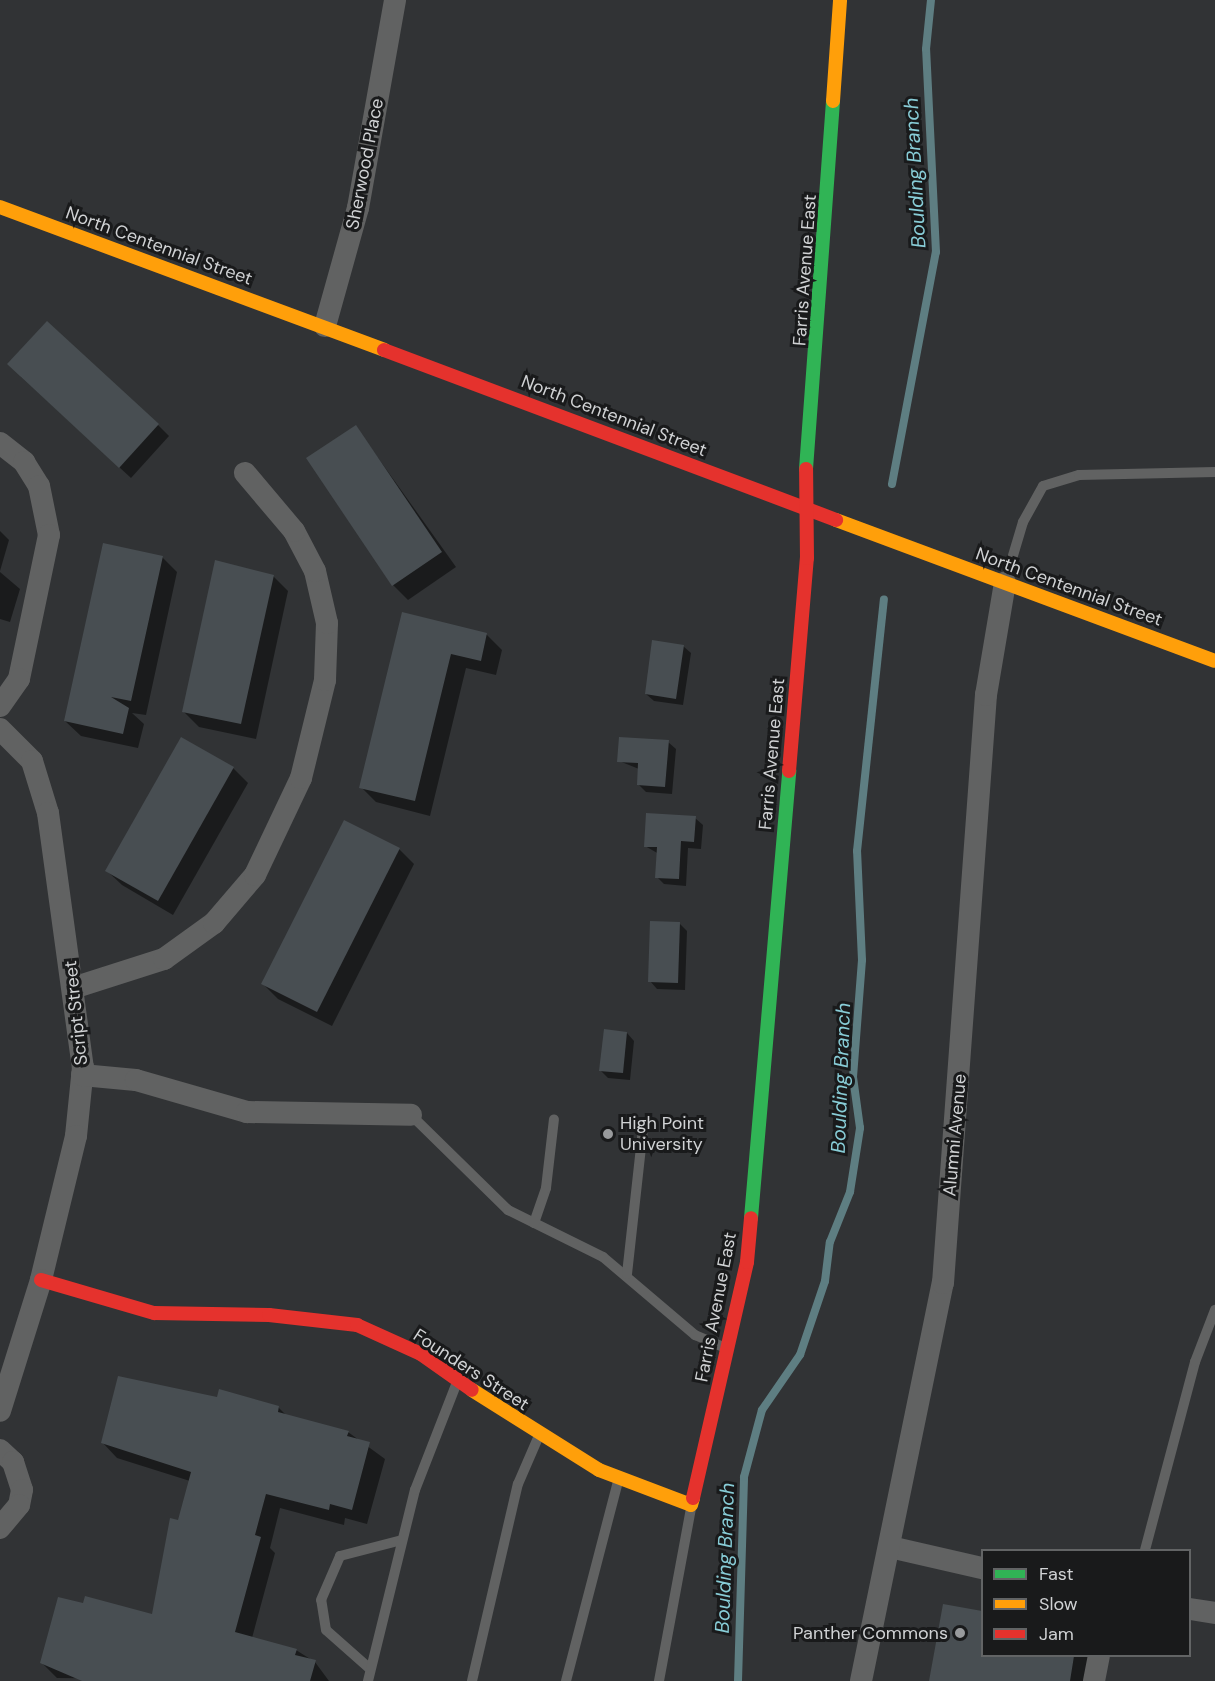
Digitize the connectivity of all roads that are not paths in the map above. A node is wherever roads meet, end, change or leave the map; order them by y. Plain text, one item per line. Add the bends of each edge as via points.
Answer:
1 (395, 0) edge
2 (840, 0) edge
3 (0, 207) edge
4 (325, 326) junction
5 (0, 443) edge
6 (1215, 472) edge
7 (245, 473) dead end
8 (806, 508) junction
9 (1005, 583) junction
10 (1215, 661) edge
11 (0, 706) edge
12 (0, 729) edge
13 (74, 988) junction
14 (82, 1075) junction
15 (411, 1115) joint
16 (554, 1119) dead end
17 (643, 1129) dead end
18 (534, 1223) junction
19 (627, 1274) junction
20 (41, 1280) junction
21 (1215, 1310) edge
22 (728, 1350) junction
23 (459, 1380) junction
24 (0, 1411) edge
25 (539, 1437) junction
26 (0, 1450) edge
27 (619, 1478) junction
28 (692, 1505) junction
29 (0, 1528) edge
30 (402, 1540) junction
31 (890, 1547) junction
32 (1146, 1549) edge
33 (981, 1568) edge
34 (1191, 1609) edge
35 (1215, 1613) edge
36 (1099, 1657) edge
37 (369, 1668) junction
38 (368, 1681) edge
39 (472, 1681) edge
40 (566, 1681) edge
41 (659, 1681) edge
42 (861, 1681) edge
43 (1094, 1681) edge

1 - 4 street, Sherwood Place via 358,208
2 - 8 street, Farris Avenue East
3 - 4 street, North Centennial Street
4 - 8 street, North Centennial Street
5 - 11 street via 24,462 39,486 49,535 19,679
6 - 9 lane via 1079,475 1043,486 1023,522
7 - 13 street via 294,531 315,571 327,623 325,680 301,778 255,875 214,923 164,959
8 - 9 street, North Centennial Street
8 - 22 street, Farris Avenue East via 807,558 747,1262
9 - 10 street, North Centennial Street
9 - 31 street, Alumni Avenue via 986,695 943,1283
12 - 13 street, Script Street via 32,761 48,813
13 - 14 street, Script Street
14 - 15 street via 136,1080 247,1112
14 - 20 street, Script Street via 76,1136
15 - 18 lane via 508,1210
16 - 18 lane via 546,1188
17 - 19 lane
18 - 19 lane
19 - 22 lane via 695,1335
20 - 23 street, Founders Street via 154,1313 269,1315 357,1325 421,1354
20 - 24 street, Script Street
21 - 32 lane via 1195,1362
22 - 28 street, Farris Avenue East
23 - 25 street, Founders Street
23 - 30 lane via 429,1449
25 - 27 street, Founders Street
25 - 39 lane via 518,1484
26 - 29 street via 13,1462 22,1490 15,1512
27 - 28 street, Founders Street
27 - 40 lane
28 - 41 lane
30 - 37 lane
30 - 37 lane via 340,1556 321,1600 326,1630
31 - 33 street
31 - 42 street, Alumni Avenue
34 - 35 street
36 - 43 street
37 - 38 lane

